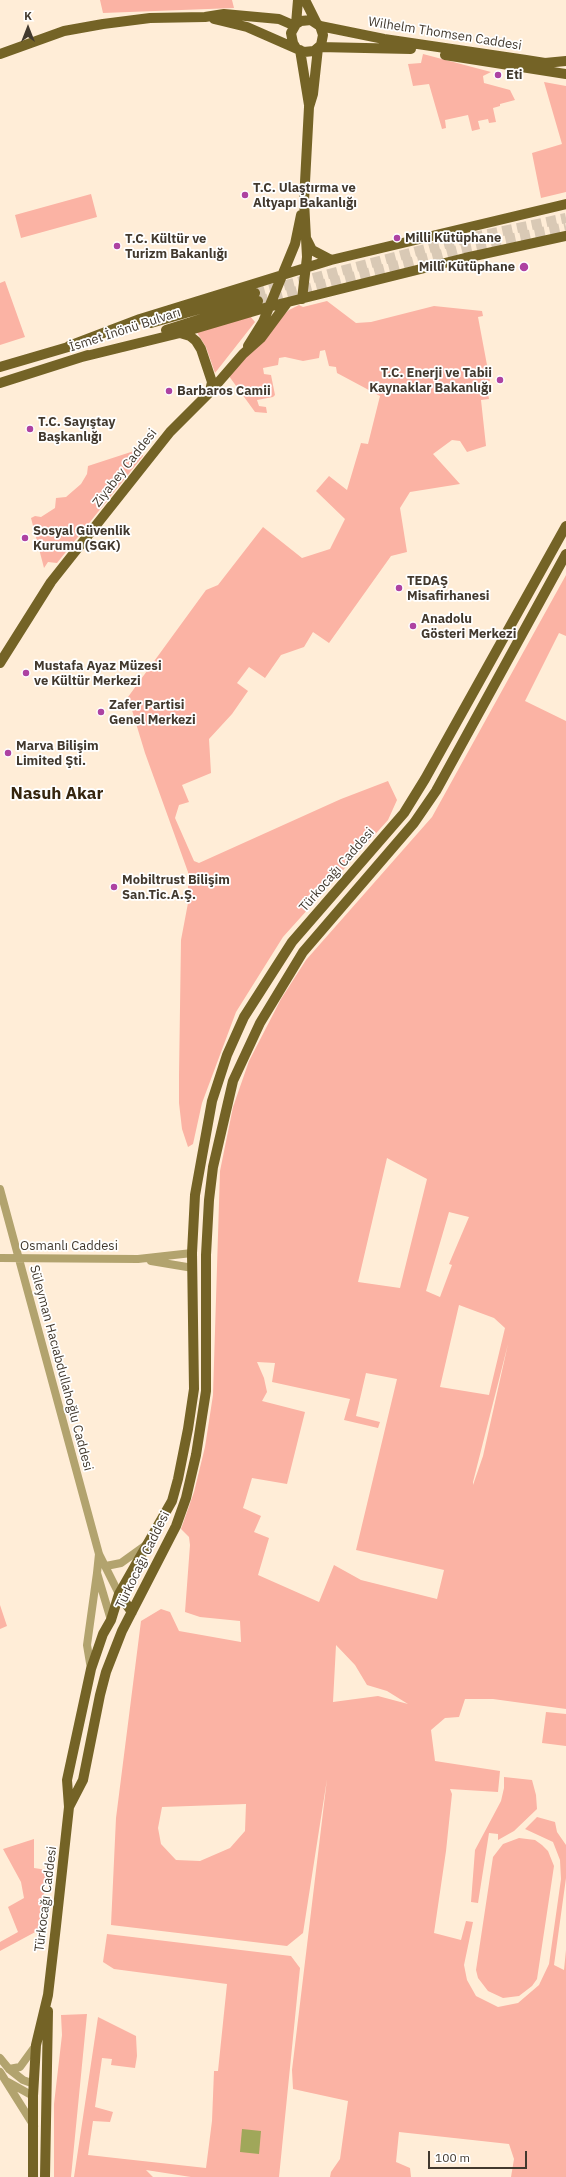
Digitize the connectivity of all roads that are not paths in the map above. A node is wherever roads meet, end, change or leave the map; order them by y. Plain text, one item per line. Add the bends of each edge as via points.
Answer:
1 (298, 0) edge
2 (305, 0) edge
3 (205, 17) junction
4 (318, 24) junction
5 (295, 25) junction
6 (318, 48) junction
7 (298, 49) junction
8 (0, 54) edge
9 (566, 61) edge
10 (566, 74) edge
11 (310, 107) junction
12 (304, 201) junction
13 (566, 204) edge
14 (566, 236) edge
15 (306, 239) junction
16 (331, 260) junction
17 (306, 268) junction
18 (282, 274) junction
19 (302, 299) junction
20 (288, 303) junction
21 (268, 307) junction
22 (180, 333) junction
23 (69, 346) junction
24 (242, 354) junction
25 (82, 357) junction
26 (0, 367) edge
27 (0, 383) edge
28 (210, 392) junction
29 (566, 526) edge
30 (566, 554) edge
31 (540, 573) junction
32 (554, 576) junction
33 (534, 583) junction
34 (548, 585) junction
35 (0, 663) edge
36 (404, 812) junction
37 (414, 823) junction
38 (0, 1189) edge
39 (192, 1253) junction
40 (206, 1255) junction
41 (0, 1258) edge
42 (18, 1258) junction
43 (138, 1259) junction
44 (193, 1268) junction
45 (206, 1269) junction
46 (162, 1520) junction
47 (176, 1526) junction
48 (149, 1544) junction
49 (99, 1554) junction
50 (106, 1566) junction
51 (97, 1573) junction
52 (119, 1594) junction
53 (132, 1612) junction
54 (111, 1620) junction
55 (122, 1631) junction
56 (91, 1669) junction
57 (69, 1807) junction
58 (48, 1994) junction
59 (36, 2045) junction
60 (0, 2058) edge
61 (9, 2069) junction
62 (0, 2072) edge
63 (6, 2080) junction
64 (34, 2084) junction
65 (48, 2085) junction
66 (33, 2096) junction
67 (48, 2100) junction
68 (34, 2127) junction
69 (33, 2177) edge
70 (45, 2177) edge

1 - 5 main road
2 - 4 main road
3 - 5 main road via 224,14 258,16 279,19
3 - 7 main road via 247,27
3 - 8 main road via 150,18 64,31
4 - 5 main road via 306,20
4 - 6 main road via 323,35
4 - 9 main road, Wilhelm Thomsen Caddesi via 384,39 526,60 556,63
5 - 7 main road via 291,38
6 - 7 main road via 309,52
6 - 10 main road, Wilhelm Thomsen Caddesi via 399,48
6 - 11 main road
7 - 11 main road
11 - 12 main road
12 - 15 main road
12 - 18 main road via 295,244
13 - 16 main road
14 - 19 main road via 465,258
15 - 16 main road via 312,250
15 - 17 main road
16 - 17 main road
17 - 18 main road
17 - 19 main road
18 - 21 main road
18 - 23 main road via 140,319
19 - 20 main road
20 - 21 main road
20 - 24 main road, Ziyabey Caddesi via 262,338
21 - 22 main road
21 - 24 main road via 262,322
22 - 25 main road
22 - 28 main road via 190,336 201,348 212,382
23 - 25 main road, İsmet İnönü Bulvarı via 256,297
23 - 26 main road, İsmet İnönü Bulvarı
24 - 28 main road, Ziyabey Caddesi
25 - 27 main road, İsmet İnönü Bulvarı
28 - 35 main road, Ziyabey Caddesi via 170,432 51,582
29 - 31 main road, Türkocağı Caddesi
30 - 32 main road, Türkocağı Caddesi
31 - 32 main road
31 - 33 main road, Türkocağı Caddesi
32 - 34 main road, Türkocağı Caddesi
33 - 34 main road
33 - 36 main road, Türkocağı Caddesi
34 - 37 main road, Türkocağı Caddesi via 464,743
36 - 37 main road
36 - 39 main road, Türkocağı Caddesi via 292,942 244,1017 227,1055 212,1101 194,1195
37 - 40 main road, Türkocağı Caddesi via 303,952 245,1051 233,1081 213,1167
38 - 42 street, Süleyman Hacıabdullahoğlu Caddesi
39 - 40 main road
39 - 43 street, Osmanlı Caddesi
39 - 44 main road, Türkocağı Caddesi
40 - 45 main road, Türkocağı Caddesi
41 - 42 street, Osmanlı Caddesi
42 - 43 street, Osmanlı Caddesi
42 - 49 street, Süleyman Hacıabdullahoğlu Caddesi
43 - 44 street, Osmanlı Caddesi
44 - 45 main road
44 - 46 main road, Türkocağı Caddesi via 193,1396 178,1479 172,1501
45 - 47 main road, Türkocağı Caddesi via 205,1399 196,1455 186,1498
46 - 47 main road
46 - 48 main road, Türkocağı Caddesi
47 - 53 main road, Türkocağı Caddesi
48 - 50 street via 121,1563
48 - 52 main road, Türkocağı Caddesi
49 - 50 street, Süleyman Hacıabdullahoğlu Caddesi
49 - 51 street, Süleyman Hacıabdullahoğlu Caddesi
50 - 52 street, Süleyman Hacıabdullahoğlu Caddesi
51 - 54 street, Süleyman Hacıabdullahoğlu Caddesi
51 - 56 street via 87,1644
52 - 53 main road
52 - 54 main road, Türkocağı Caddesi
53 - 55 main road, Türkocağı Caddesi
54 - 55 main road
54 - 56 main road, Türkocağı Caddesi via 103,1634
55 - 57 main road, Türkocağı Caddesi via 100,1695 83,1780
56 - 57 main road, Türkocağı Caddesi via 67,1780
57 - 58 main road, Türkocağı Caddesi
58 - 59 main road, Türkocağı Caddesi
58 - 65 main road, Türkocağı Caddesi
59 - 61 street via 20,2067
59 - 64 main road, Türkocağı Caddesi
60 - 61 street
61 - 64 street
62 - 63 street
63 - 66 street
63 - 68 street
64 - 65 main road
64 - 66 main road, Türkocağı Caddesi
65 - 67 main road, Türkocağı Caddesi
66 - 67 main road
66 - 68 main road, Türkocağı Caddesi
67 - 70 main road, Türkocağı Caddesi
68 - 69 main road, Türkocağı Caddesi

